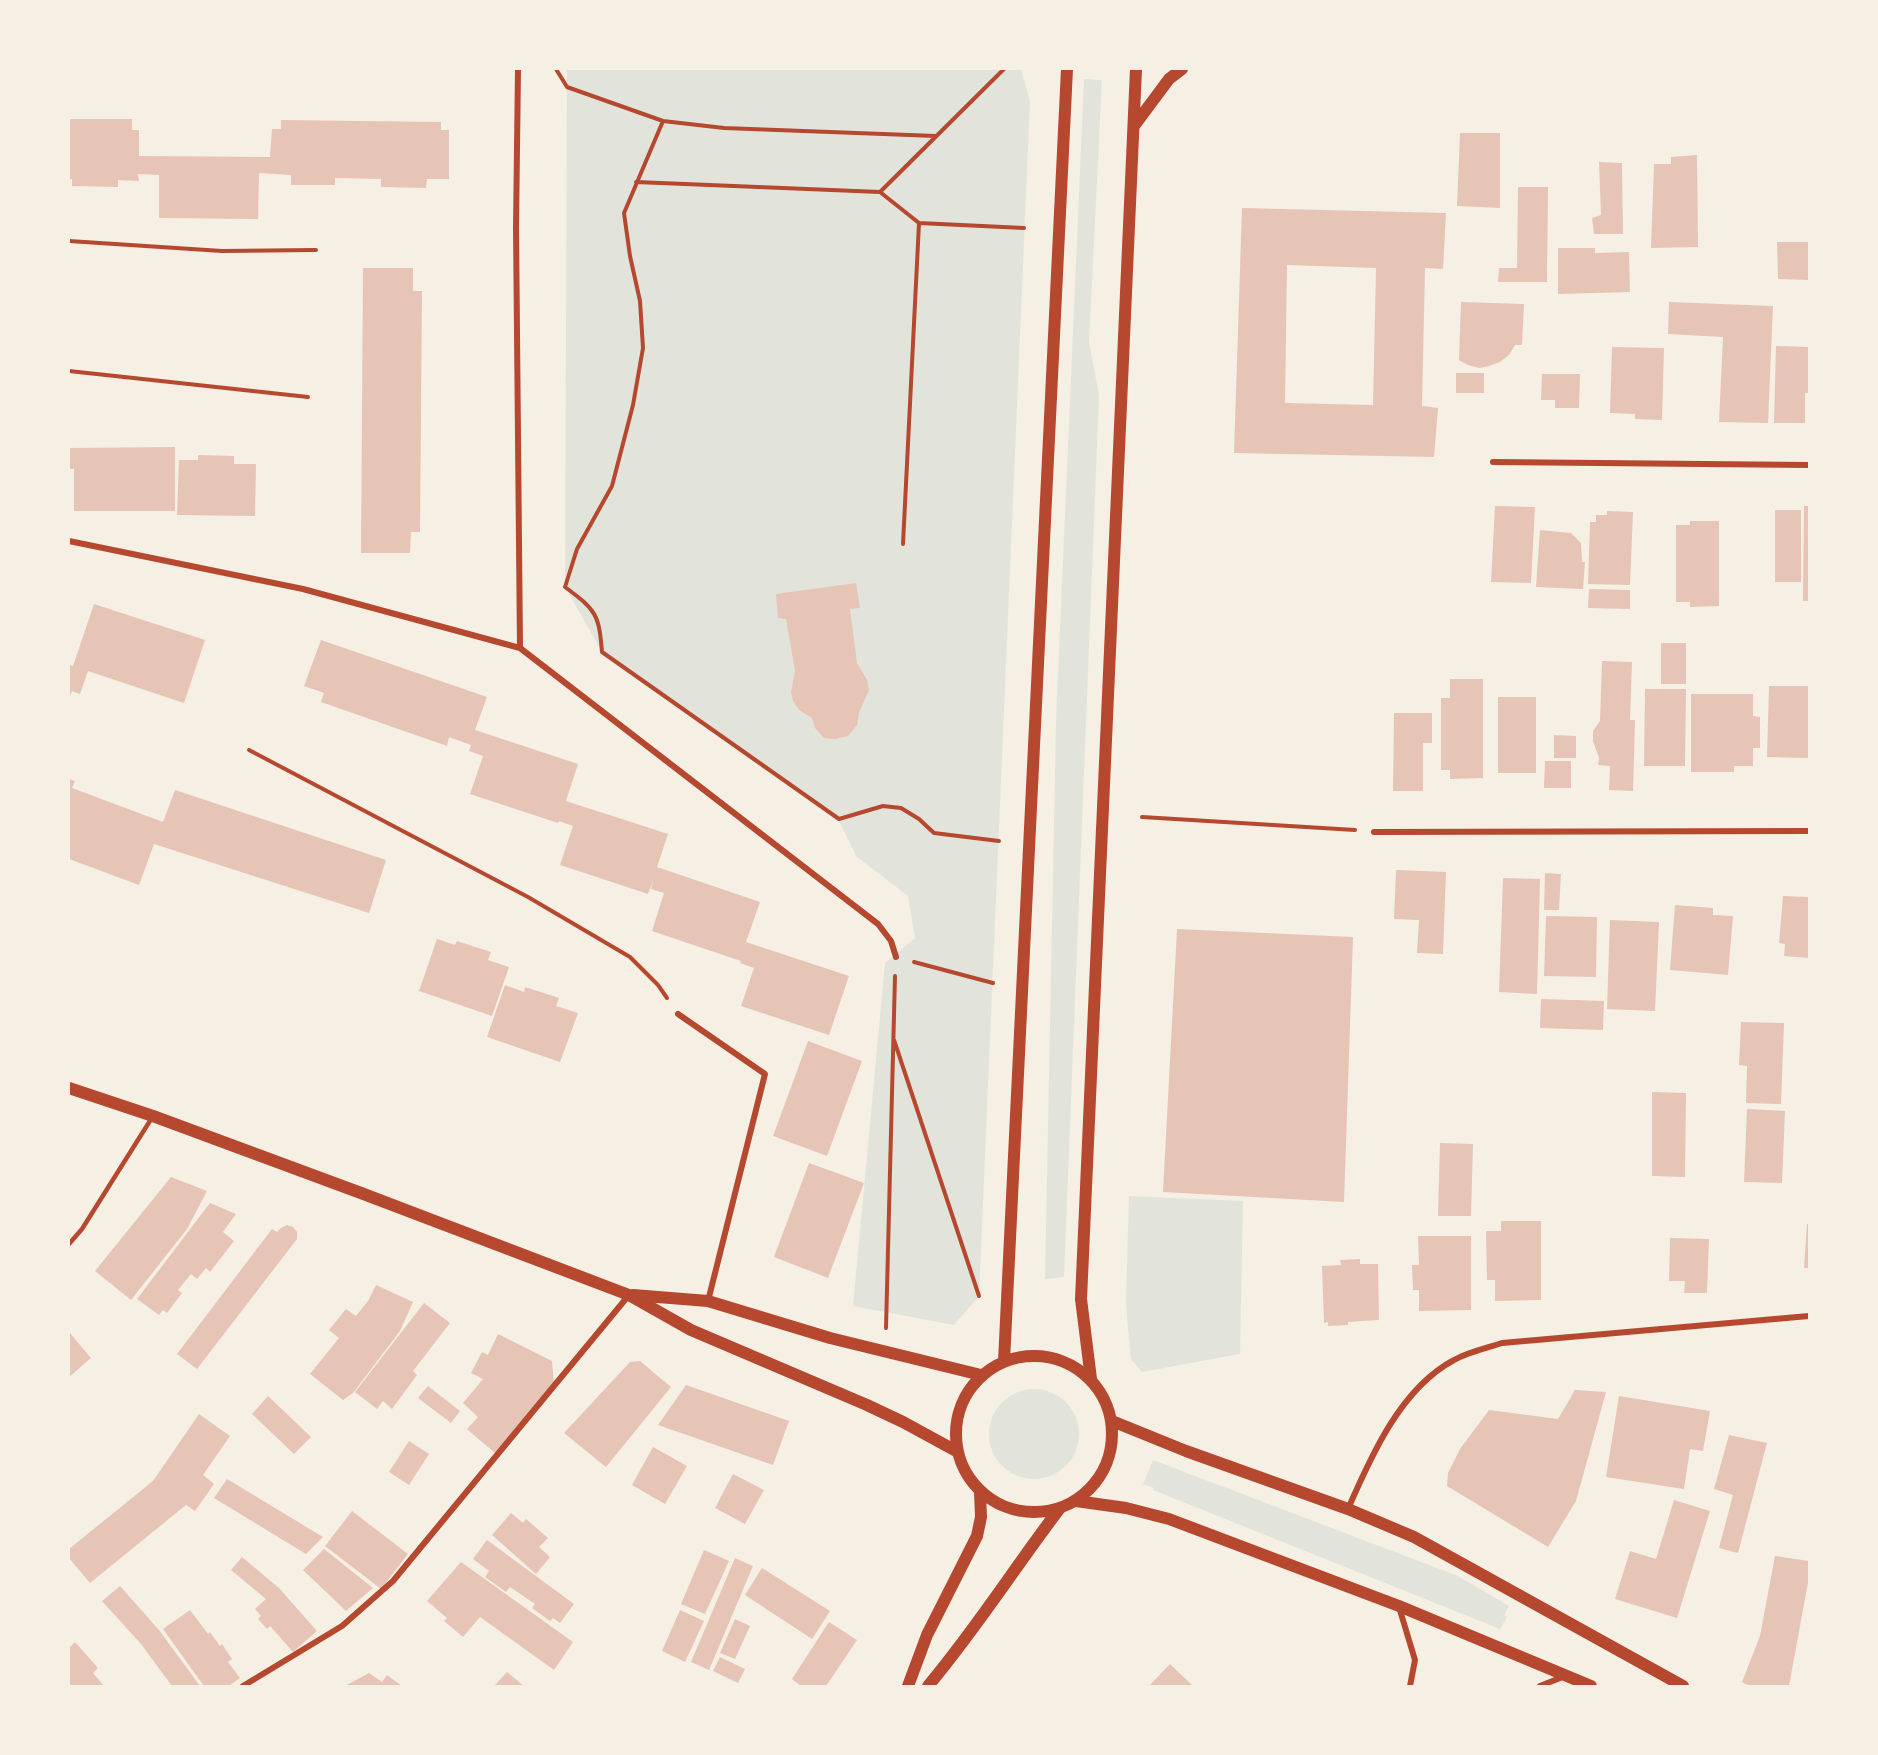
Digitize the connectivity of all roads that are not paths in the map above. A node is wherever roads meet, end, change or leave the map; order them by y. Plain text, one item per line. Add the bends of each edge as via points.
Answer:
1 (518, 69) edge
2 (1067, 69) edge
3 (1136, 69) edge
4 (1182, 69) edge
5 (1134, 126) junction
6 (1493, 462) dead end
7 (1809, 465) edge
8 (69, 541) edge
9 (520, 648) junction
10 (1809, 831) edge
11 (1374, 832) road end
12 (896, 957) road end
13 (678, 1014) road end
14 (69, 1088) edge
15 (153, 1116) junction
16 (69, 1244) edge
17 (629, 1295) junction
18 (708, 1301) junction
19 (1809, 1316) edge
20 (1004, 1361) junction
21 (981, 1375) junction
22 (1091, 1378) junction
23 (1112, 1421) junction
24 (958, 1452) junction
25 (980, 1492) junction
26 (1076, 1500) junction
27 (1060, 1508) junction
28 (1348, 1509) junction
29 (1399, 1606) junction
30 (1567, 1675) junction
31 (243, 1686) edge
32 (908, 1686) edge
33 (928, 1686) edge
34 (1410, 1686) edge
35 (1540, 1686) edge
36 (1591, 1686) edge
37 (1683, 1686) edge

1 - 9 street
2 - 20 main road
3 - 5 main road
4 - 5 main road
5 - 22 main road via 1081,1299
6 - 7 street
8 - 9 street via 303,589
9 - 12 street via 878,924 891,940
10 - 11 street
13 - 18 street via 765,1074
14 - 15 main road
15 - 16 lane
15 - 17 main road
17 - 18 main road
17 - 24 main road via 691,1330 867,1405
17 - 31 street via 393,1581 342,1626
18 - 21 main road via 886,1353
19 - 28 street via 1502,1343 1454,1359 1422,1384 1397,1413
20 - 21 main road
20 - 22 main road via 1027,1355 1050,1356
21 - 24 main road via 959,1410
22 - 23 main road via 1105,1398
23 - 26 main road via 1112,1444 1106,1466 1093,1486
23 - 28 main road
24 - 25 main road via 966,1474
25 - 27 main road via 1018,1511
25 - 32 main road via 977,1536 927,1635
26 - 27 main road
26 - 29 main road via 1169,1519
27 - 33 main road via 960,1648
28 - 37 main road via 1413,1537
29 - 30 main road
29 - 34 street via 1414,1660
30 - 35 street
30 - 36 main road

